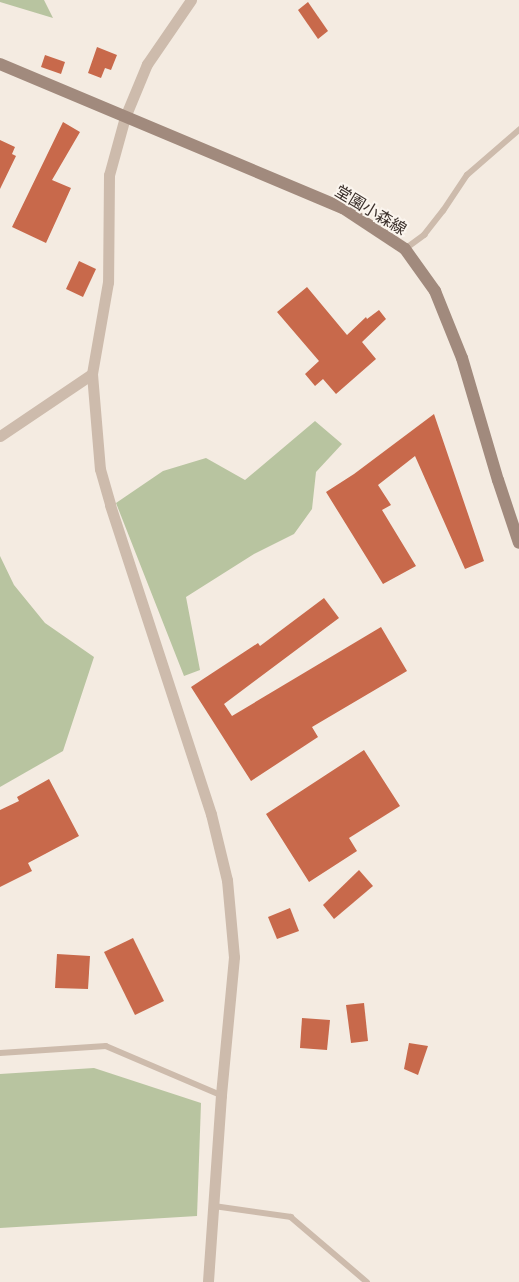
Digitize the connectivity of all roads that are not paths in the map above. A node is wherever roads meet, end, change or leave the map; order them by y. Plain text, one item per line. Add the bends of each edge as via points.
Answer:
1 (191, 0) edge
2 (0, 64) edge
3 (124, 117) junction
4 (519, 130) edge
5 (405, 249) junction
6 (92, 374) junction
7 (0, 436) edge
8 (519, 543) edge
9 (0, 1053) edge
10 (221, 1095) junction
11 (214, 1206) junction
12 (208, 1282) edge
13 (367, 1282) edge

1 - 3 street via 147,64
2 - 3 main road, 堂園小森線
3 - 5 main road, 堂園小森線 via 343,208
3 - 6 street via 109,175 108,282
4 - 5 lane via 466,175 443,212 424,235
5 - 8 main road, 堂園小森線 via 435,291 462,358
6 - 7 street
6 - 10 street via 100,469 211,814 227,880 234,957
9 - 10 lane via 106,1046
10 - 11 street
11 - 12 street
11 - 13 lane via 291,1217

